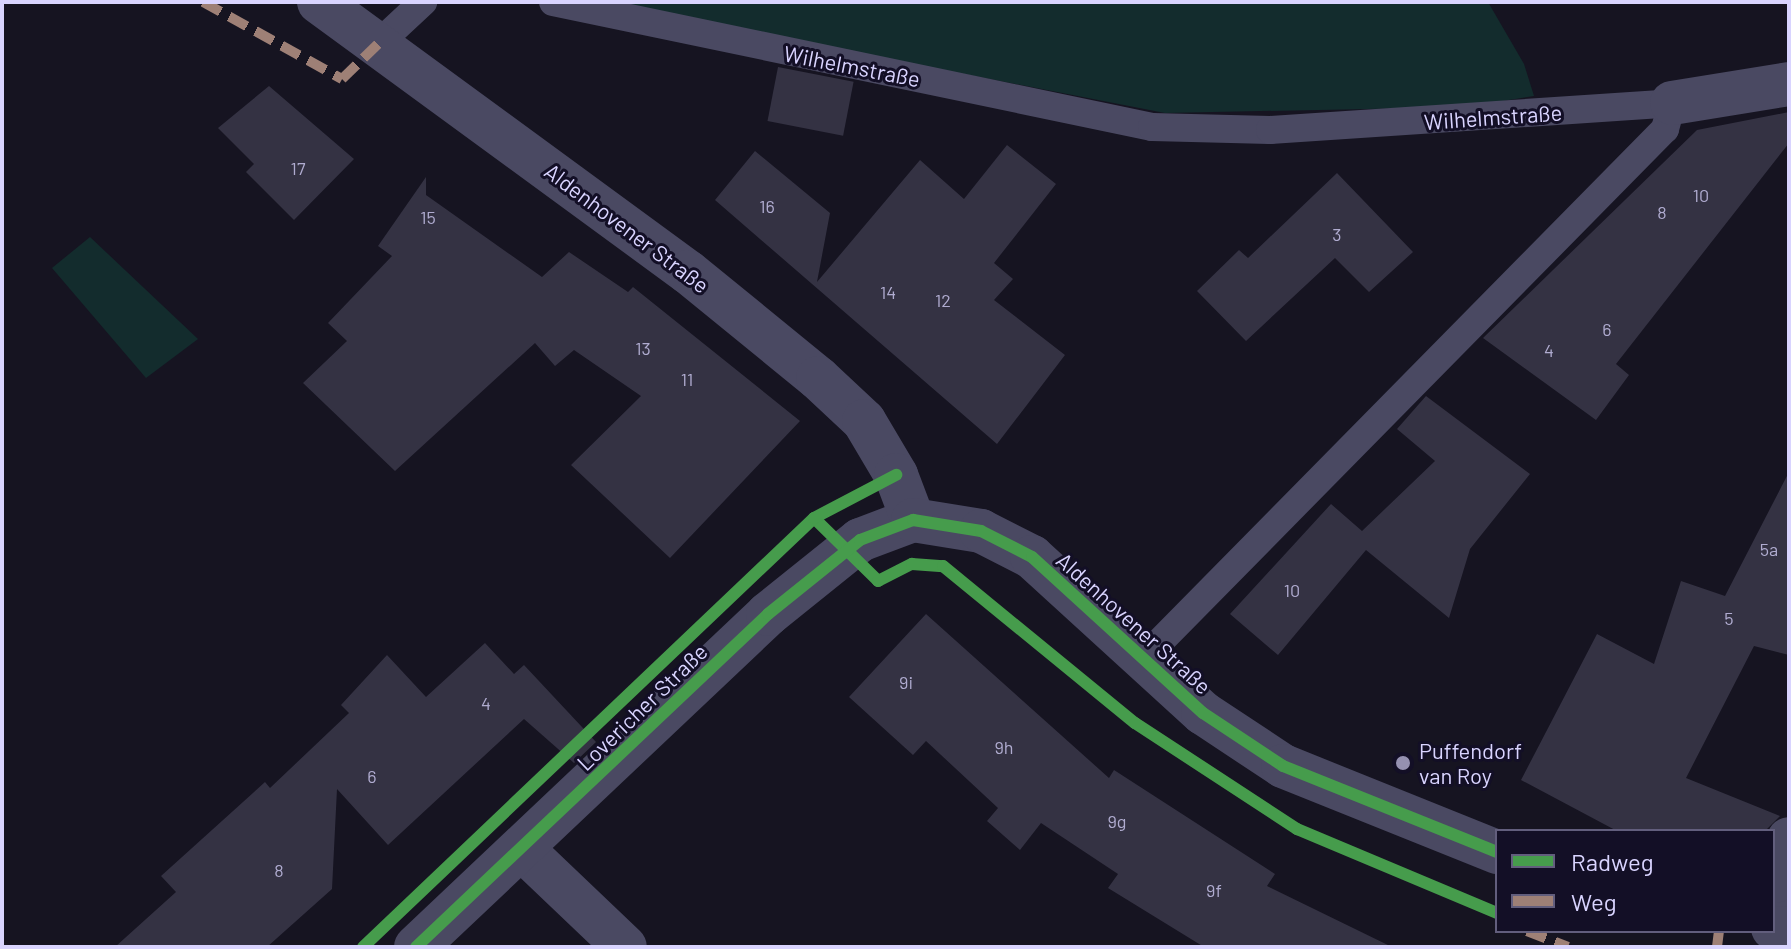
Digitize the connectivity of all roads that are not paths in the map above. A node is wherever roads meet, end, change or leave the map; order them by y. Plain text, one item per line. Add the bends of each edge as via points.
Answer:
1 (319, 2) edge
2 (423, 2) edge
3 (553, 2) edge
4 (378, 44) junction
5 (1789, 84) edge
6 (1672, 103) junction
7 (913, 520) junction
8 (1141, 661) junction
9 (1789, 839) edge
10 (522, 849) junction
11 (1495, 851) edge
12 (1775, 881) edge
13 (416, 947) edge
14 (625, 947) edge

1 - 4 street, Aldenhovener Straße
2 - 4 lane
3 - 6 lane, Wilhelmstraße via 1152,127 1270,130
4 - 7 street, Aldenhovener Straße via 688,272 818,378 864,421 896,475
5 - 6 street
6 - 8 lane via 1665,129
7 - 8 street, Aldenhovener Straße via 981,531 1032,557
7 - 10 street, Lovericher Straße via 860,540 768,614
8 - 11 street, Aldenhovener Straße via 1203,713 1283,766
9 - 12 street
10 - 13 street, Lovericher Straße
10 - 14 street

